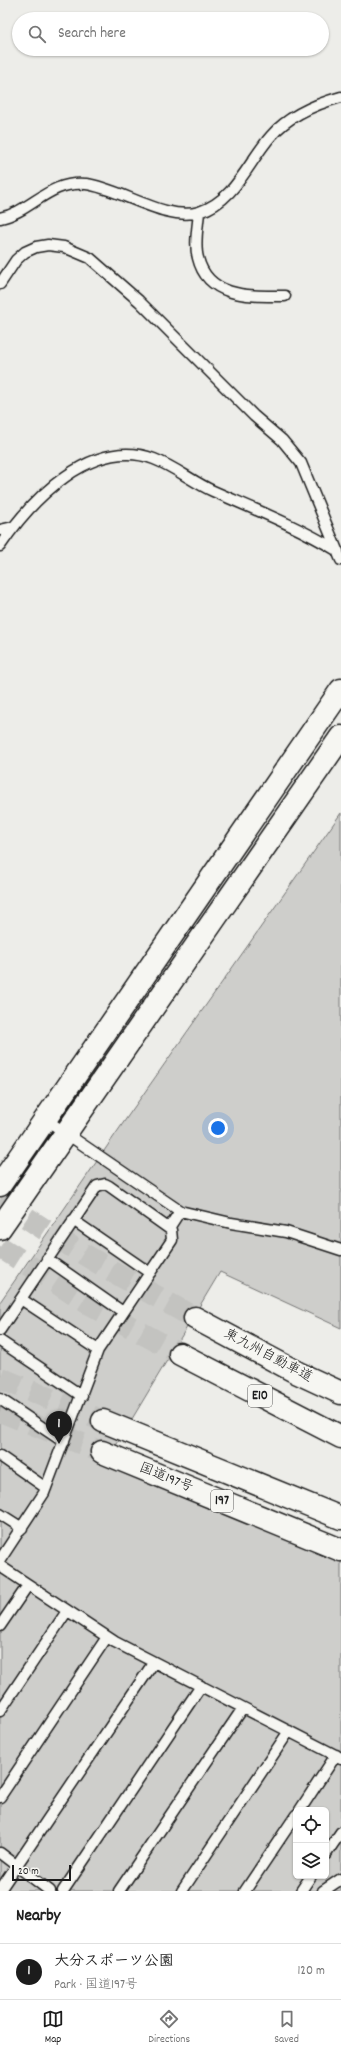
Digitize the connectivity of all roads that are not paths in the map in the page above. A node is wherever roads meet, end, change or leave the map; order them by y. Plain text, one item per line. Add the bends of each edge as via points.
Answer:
1 (341, 96) edge
2 (200, 212) junction
3 (0, 218) edge
4 (0, 284) edge
5 (285, 296) dead end
6 (13, 527) junction
7 (0, 530) edge
8 (0, 546) edge
9 (339, 555) edge
10 (341, 690) edge
11 (341, 737) edge
12 (45, 1119) junction
13 (66, 1133) junction
14 (0, 1185) edge
15 (180, 1211) junction
16 (73, 1220) junction
17 (0, 1228) edge
18 (169, 1228) junction
19 (341, 1250) edge
20 (47, 1259) junction
21 (150, 1273) junction
22 (21, 1299) junction
23 (124, 1312) junction
24 (195, 1318) tunnel mouth
25 (0, 1330) edge
26 (0, 1341) edge
27 (98, 1350) junction
28 (180, 1354) tunnel mouth
29 (341, 1394) edge
30 (82, 1396) junction
31 (0, 1399) edge
32 (102, 1421) tunnel mouth
33 (341, 1437) edge
34 (64, 1442) junction
35 (102, 1452) tunnel mouth
36 (0, 1456) edge
37 (46, 1488) junction
38 (0, 1514) edge
39 (341, 1518) edge
40 (22, 1528) junction
41 (341, 1550) edge
42 (0, 1560) edge
43 (0, 1566) edge
44 (28, 1585) junction
45 (67, 1611) junction
46 (0, 1626) edge
47 (107, 1637) junction
48 (154, 1662) junction
49 (201, 1686) junction
50 (243, 1708) junction
51 (0, 1711) edge
52 (289, 1731) junction
53 (339, 1756) edge
54 (0, 1797) edge
55 (302, 1807) edge
56 (293, 1820) edge
57 (341, 1832) edge
58 (329, 1850) edge
59 (0, 1853) edge
60 (17, 1865) junction
61 (309, 1879) edge
62 (341, 1880) edge
63 (0, 1890) edge
64 (50, 1891) edge
65 (63, 1891) edge
66 (120, 1891) edge
67 (182, 1891) edge
68 (246, 1891) edge
69 (301, 1891) edge
70 (323, 1891) edge

1 - 2 lane via 299,114 284,125 271,136 235,187
2 - 3 lane via 186,214 162,210 114,191 85,184 62,186
2 - 5 lane via 198,258 204,273 218,286 237,295
4 - 9 lane via 16,260 24,252 36,247 48,244 64,247 90,258 139,301 254,416 282,440 301,463
6 - 7 lane
6 - 8 lane
6 - 9 lane via 41,496 68,474 117,454 135,454 154,459 211,490 306,532
10 - 12 main road
11 - 13 main road
12 - 13 lane
12 - 14 main road
13 - 15 lane
13 - 17 main road
15 - 18 lane
15 - 19 lane via 286,1232
16 - 18 lane via 94,1188 105,1184
16 - 20 lane
16 - 21 lane
18 - 21 lane via 173,1233 172,1240
20 - 22 lane
20 - 23 lane
21 - 23 lane
22 - 25 lane
22 - 27 lane
23 - 27 lane
24 - 29 main road, 東九州自動車道
26 - 30 lane
27 - 30 lane
28 - 33 main road, E10
30 - 34 lane
31 - 34 lane
32 - 39 main road, 国道197号 / 197
34 - 37 lane
35 - 41 main road, 国道197号 / 197
36 - 37 lane
37 - 40 lane
38 - 40 lane
40 - 42 lane
43 - 44 lane
44 - 45 lane
44 - 46 lane
45 - 47 lane
45 - 51 lane
47 - 48 lane
47 - 54 lane
48 - 49 lane
48 - 60 lane
49 - 50 lane
49 - 65 lane
50 - 52 lane
50 - 66 lane
52 - 53 lane
52 - 67 lane
53 - 55 lane
56 - 68 lane
57 - 58 lane
59 - 60 lane
60 - 63 lane
60 - 64 lane
61 - 69 lane
62 - 70 lane

